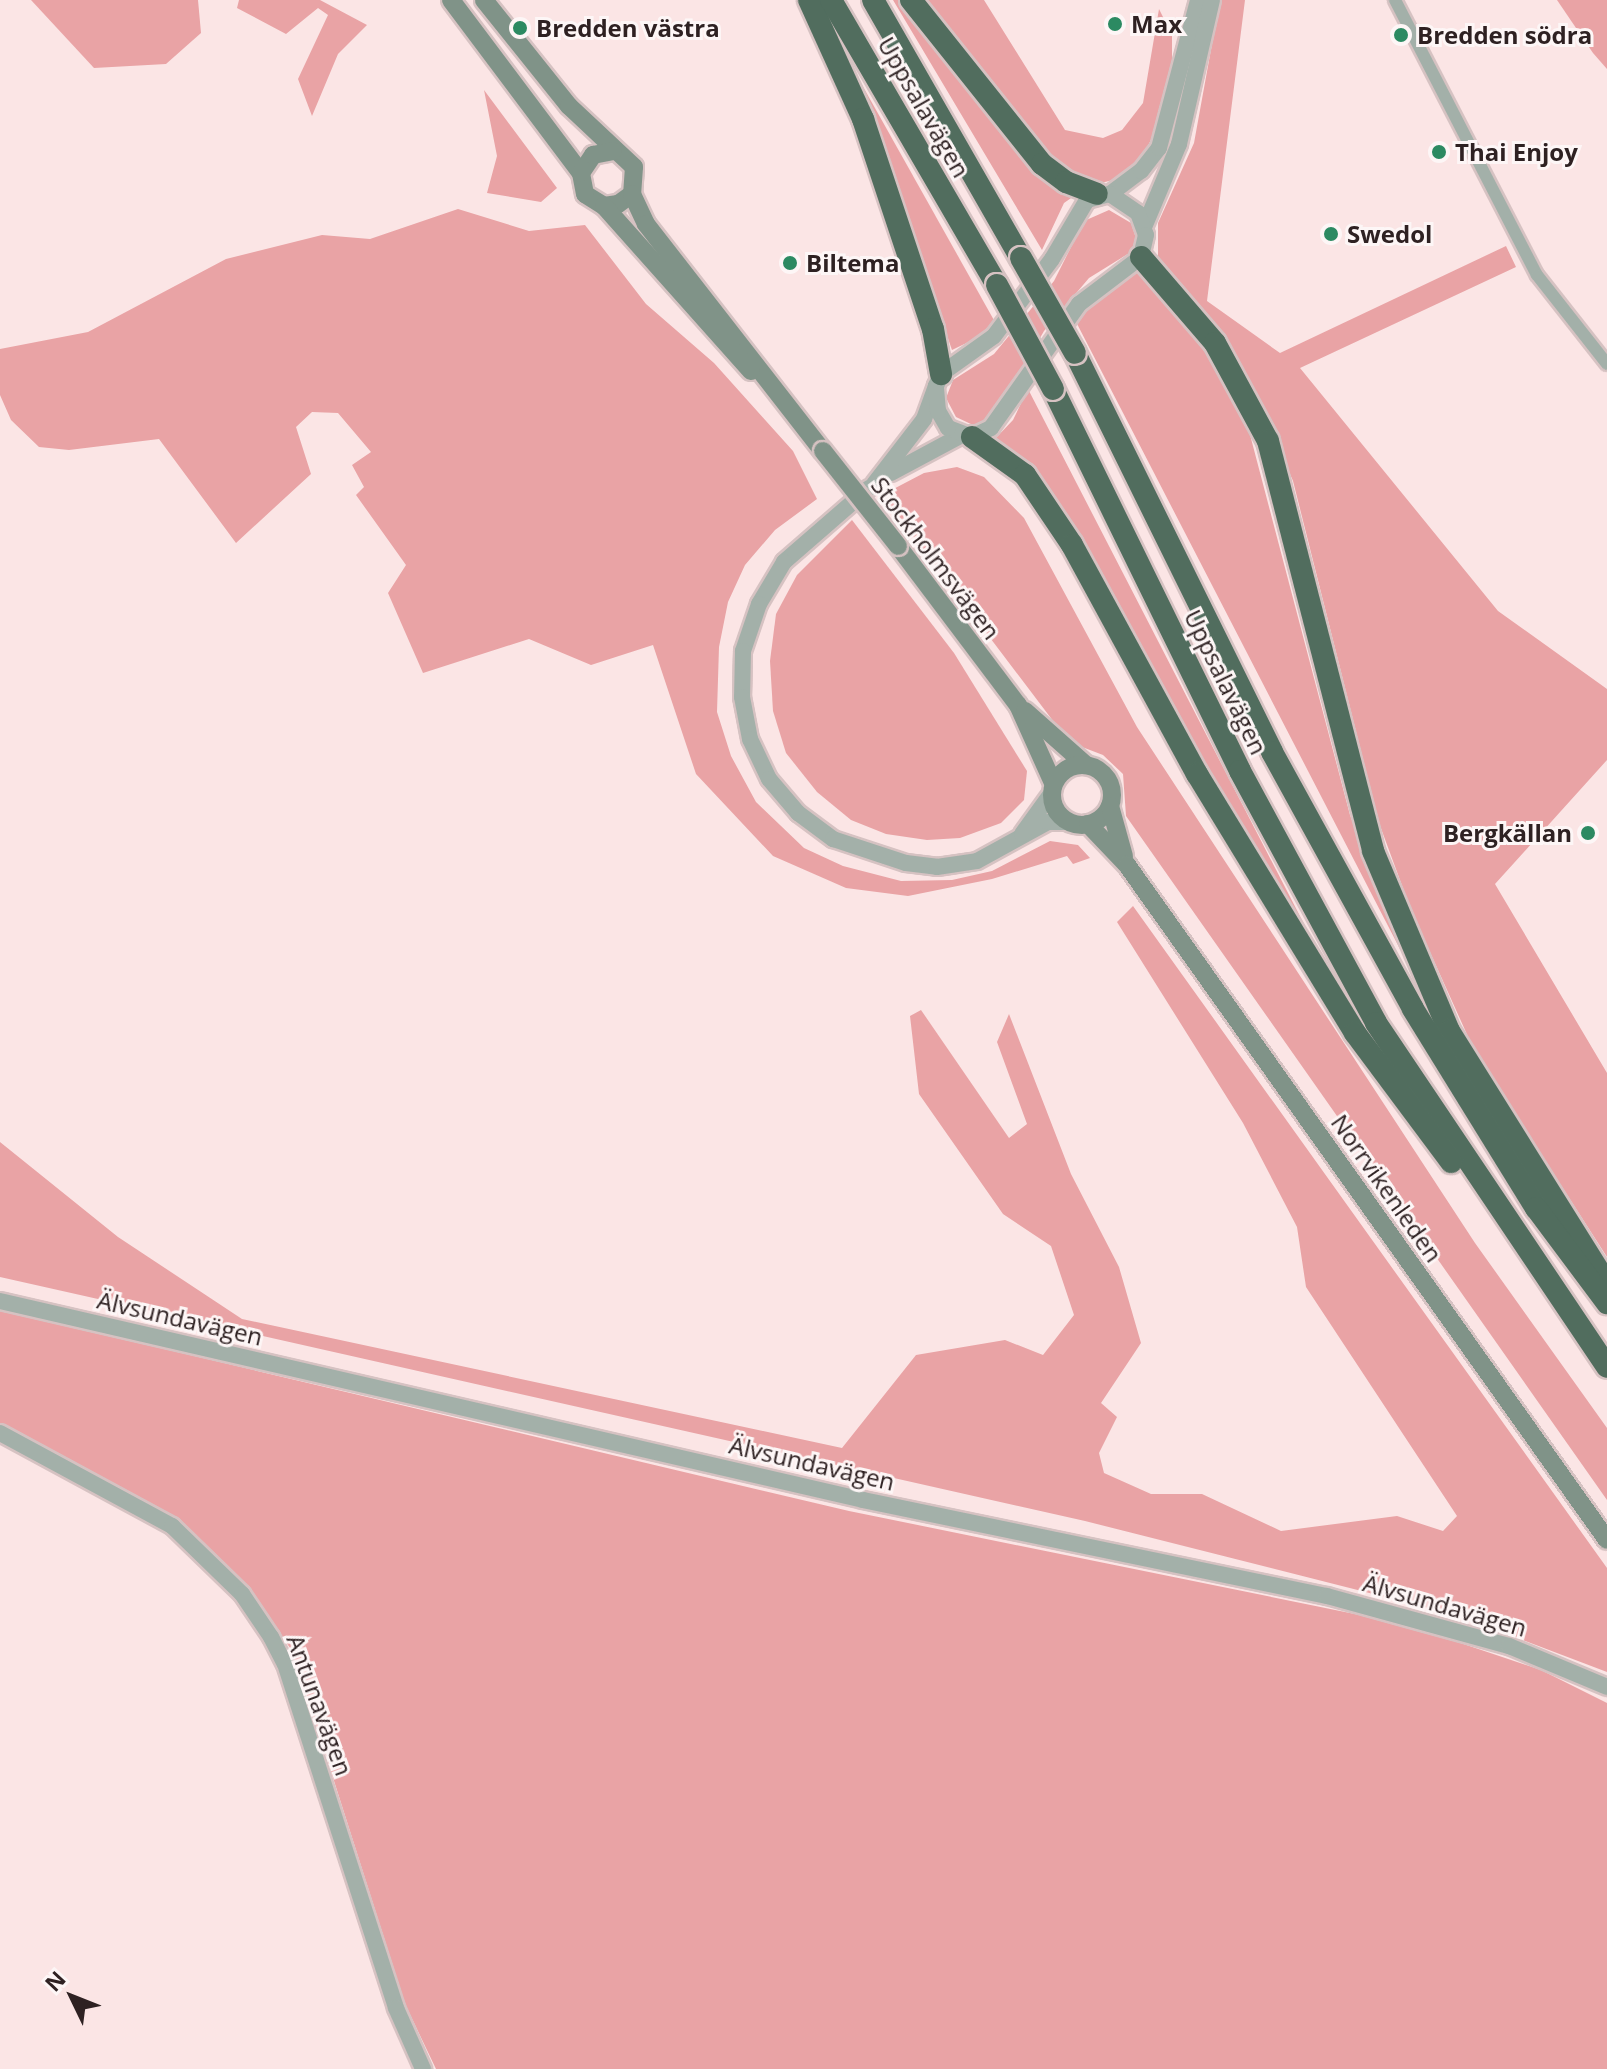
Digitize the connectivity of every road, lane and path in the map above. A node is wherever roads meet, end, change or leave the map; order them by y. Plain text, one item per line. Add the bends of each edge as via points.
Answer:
1 (451, 0) edge
2 (484, 0) edge
3 (809, 0) edge
4 (831, 0) edge
5 (873, 0) edge
6 (911, 0) edge
7 (1198, 0) edge
8 (1212, 0) edge
9 (1395, 0) edge
10 (613, 151) junction
11 (581, 173) junction
12 (632, 194) junction
13 (1103, 194) junction
14 (604, 206) junction
15 (1145, 225) junction
16 (1141, 257) junction
17 (1607, 364) edge
18 (939, 380) junction
19 (966, 436) junction
20 (819, 446) junction
21 (874, 484) junction
22 (1018, 705) junction
23 (1086, 765) junction
24 (1052, 789) junction
25 (1110, 806) junction
26 (1068, 822) junction
27 (1088, 824) junction
28 (1014, 845) junction
29 (1127, 865) junction
30 (1607, 1284) edge
31 (0, 1301) edge
32 (1607, 1303) edge
33 (1563, 1307) junction
34 (1607, 1367) edge
35 (0, 1433) edge
36 (1607, 1540) edge
37 (1607, 1687) edge
38 (423, 2069) edge

1 - 11 main road, Stockholmsvägen
2 - 10 main road, Stockholmsvägen via 569,106
3 - 18 highway via 863,119 933,329
4 - 33 highway, Uppsalavägen, bridge via 1053,389 1240,771 1376,1023
5 - 32 highway, Uppsalavägen, bridge via 1075,353 1272,752 1413,1009 1536,1208
6 - 13 highway via 1042,164 1066,182
7 - 13 street via 1159,148 1141,171
8 - 15 street via 1179,144
9 - 17 street via 1537,275
10 - 11 main road via 593,155
10 - 12 main road, Stockholmsvägen via 634,167
11 - 14 main road, Stockholmsvägen via 585,194
12 - 14 main road
12 - 20 main road, Stockholmsvägen via 646,224
13 - 15 street via 1130,205
13 - 18 street via 1077,210 1052,259 994,336
14 - 20 main road, Stockholmsvägen
15 - 16 street
16 - 19 street via 1079,304 1008,411 991,428
16 - 30 highway via 1215,343 1268,441 1373,851 1449,1031
18 - 19 street via 938,411
18 - 21 street via 924,419
19 - 21 street
19 - 33 highway via 1033,486 1072,545 1197,774 1355,1033
20 - 22 main road, Stockholmsvägen, bridge
21 - 28 street via 784,562 759,604 743,651 742,697 750,739 769,779 798,813 833,839 869,854 937,867 977,861
22 - 23 main road, Stockholmsvägen
22 - 24 main road, Stockholmsvägen
23 - 24 main road via 1067,768
23 - 25 main road via 1110,784
24 - 26 main road via 1059,815
24 - 28 street
25 - 27 main road
25 - 29 main road, Norrvikenleden
26 - 27 main road
26 - 28 street via 1048,822
27 - 29 main road, Norrvikenleden
29 - 36 main road, Norrvikenleden
31 - 37 street, Älvsundavägen via 863,1500 1327,1596 1509,1646
33 - 34 highway, Uppsalavägen
35 - 38 street, Antunavägen via 172,1526 242,1594 271,1637 285,1664 396,2008

